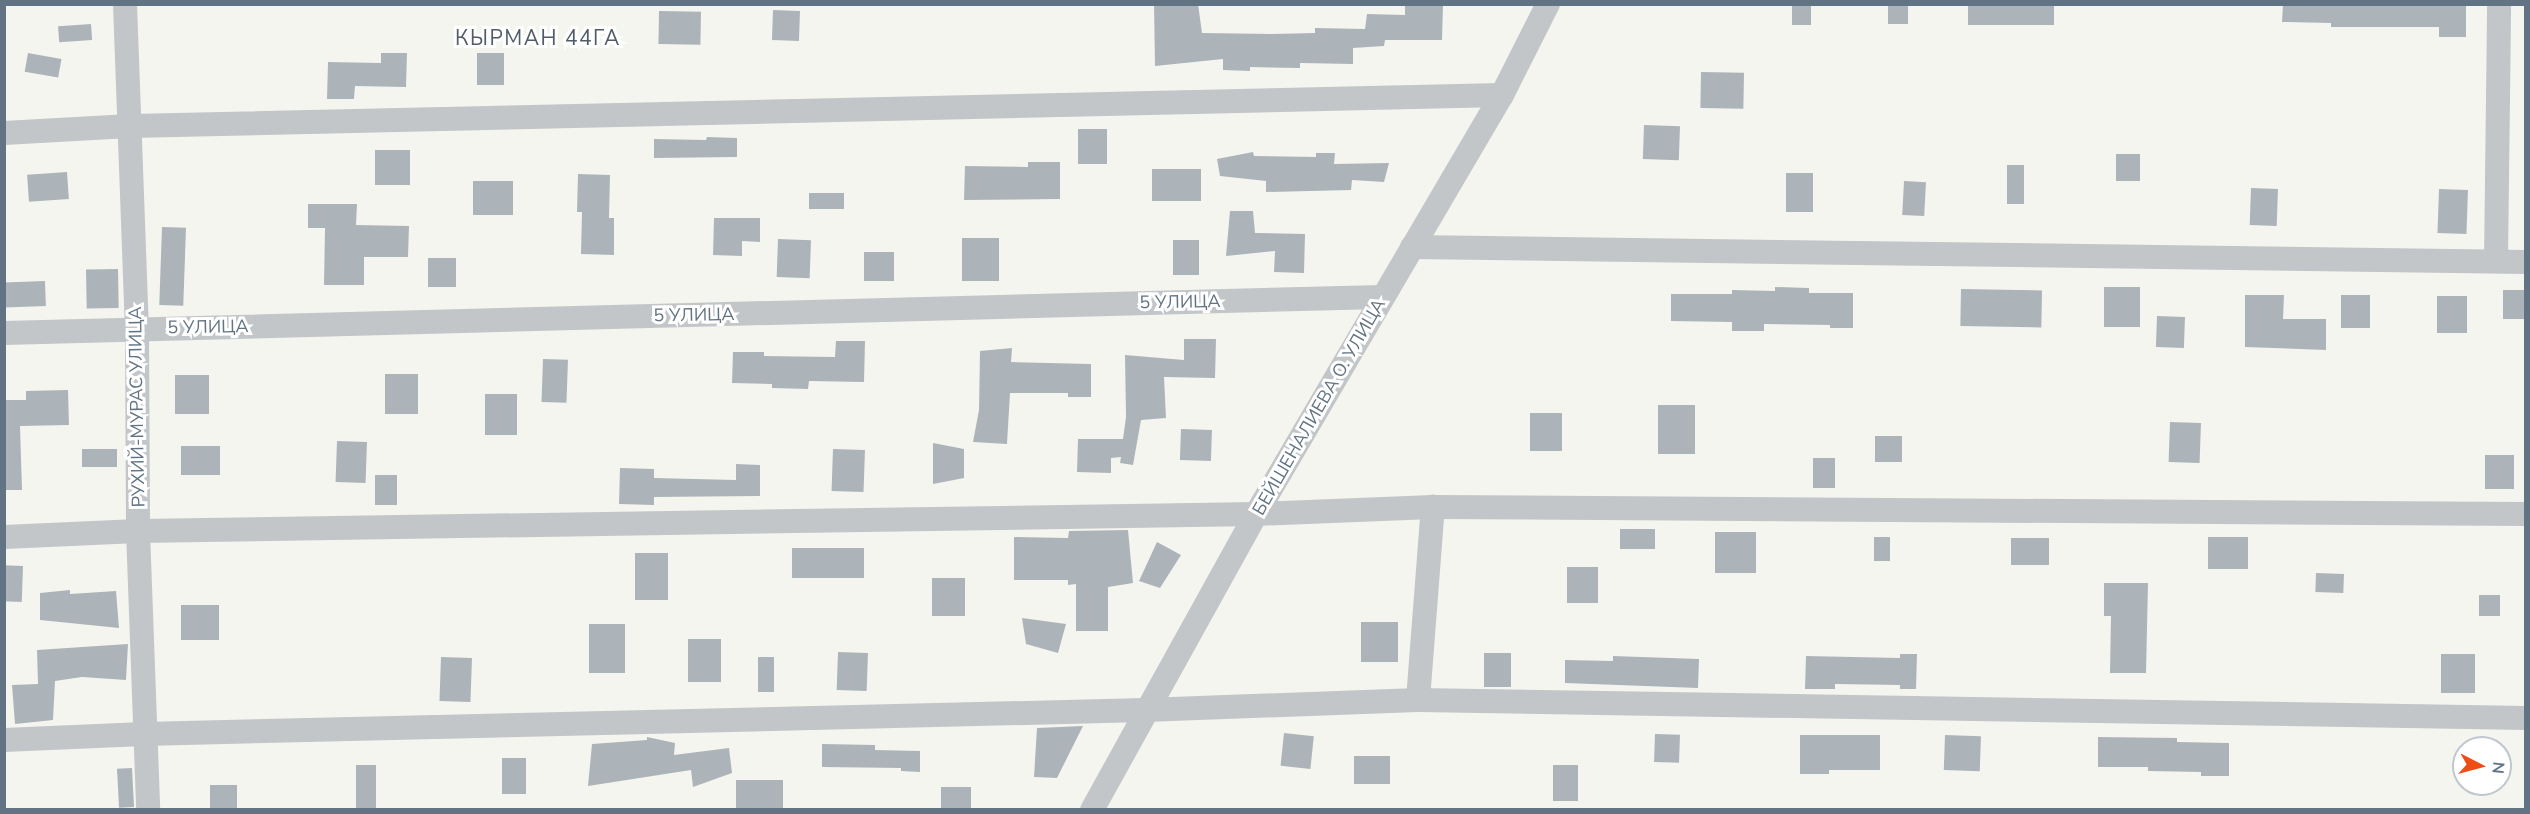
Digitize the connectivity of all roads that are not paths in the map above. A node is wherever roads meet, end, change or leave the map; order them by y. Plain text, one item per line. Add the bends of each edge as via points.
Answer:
1 (125, 4) edge
2 (1548, 4) edge
3 (2499, 4) edge
4 (1502, 95) junction
5 (130, 126) junction
6 (4, 133) edge
7 (1412, 247) junction
8 (2496, 261) junction
9 (2526, 262) edge
10 (1383, 297) junction
11 (137, 329) junction
12 (4, 333) edge
13 (1432, 507) junction
14 (1256, 514) junction
15 (2526, 514) edge
16 (138, 531) junction
17 (4, 537) edge
18 (1418, 700) junction
19 (1145, 710) junction
20 (2526, 718) edge
21 (144, 734) junction
22 (4, 740) edge
23 (148, 810) edge
24 (1092, 810) edge

1 - 5 street, РУХИЙ-МУРАС УЛИЦА
2 - 4 street, БЕЙШЕНАЛИЕВА О. УЛИЦА
3 - 8 street
4 - 5 street
4 - 7 street, БЕЙШЕНАЛИЕВА О. УЛИЦА
5 - 6 street
5 - 11 street, РУХИЙ-МУРАС УЛИЦА
7 - 8 street
7 - 10 street, БЕЙШЕНАЛИЕВА О. УЛИЦА
8 - 9 street
10 - 11 street, 5 УЛИЦА
10 - 14 street, БЕЙШЕНАЛИЕВА О. УЛИЦА
11 - 12 street, 5 УЛИЦА
11 - 16 street, РУХИЙ-МУРАС УЛИЦА
13 - 14 street
13 - 15 street
13 - 18 street
14 - 16 street
14 - 19 street, БЕЙШЕНАЛИЕВА О. УЛИЦА
16 - 17 street
16 - 21 street, РУХИЙ-МУРАС УЛИЦА
18 - 19 street
18 - 20 street
19 - 21 street
19 - 24 street, БЕЙШЕНАЛИЕВА О. УЛИЦА
21 - 22 street
21 - 23 street, РУХИЙ-МУРАС УЛИЦА

